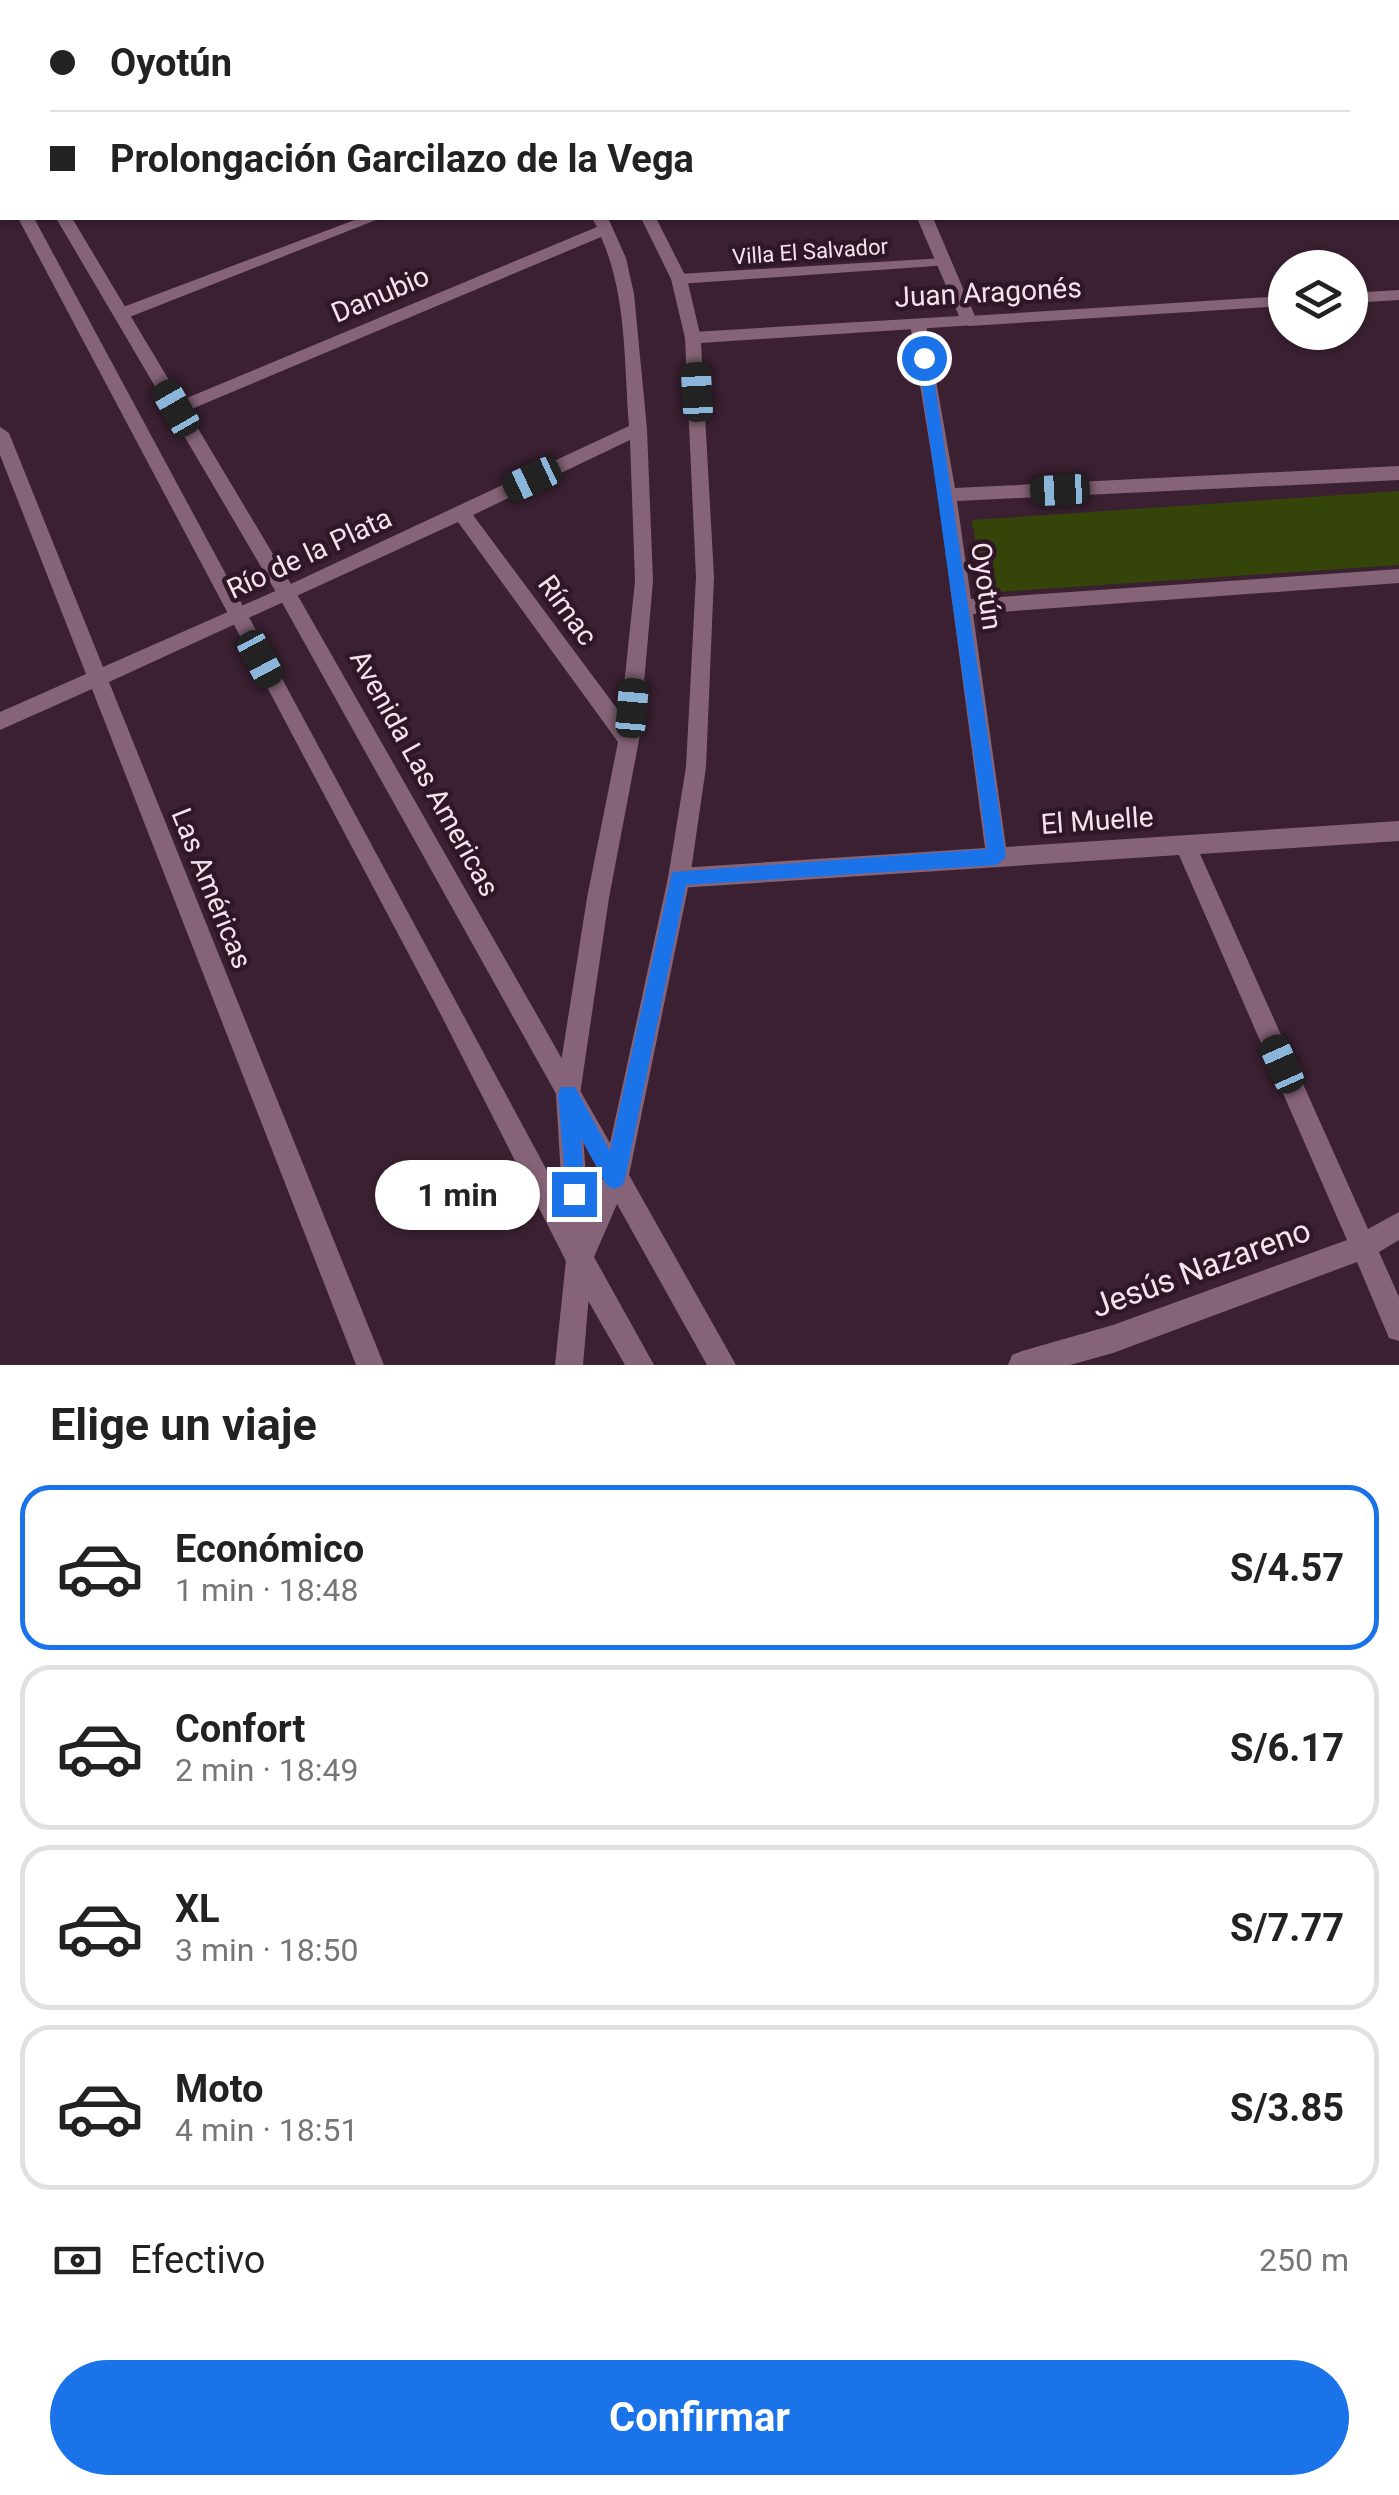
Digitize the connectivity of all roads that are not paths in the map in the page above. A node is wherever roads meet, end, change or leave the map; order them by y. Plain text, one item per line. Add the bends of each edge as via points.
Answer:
1 (27, 220) edge
2 (67, 220) edge
3 (369, 220) edge
4 (649, 220) edge
5 (926, 220) edge
6 (602, 224) edge
7 (944, 262) junction
8 (679, 279) junction
9 (1399, 294) edge
10 (1368, 297) edge
11 (1268, 303) edge
12 (122, 314) junction
13 (969, 320) junction
14 (918, 324) junction
15 (694, 338) junction
16 (176, 408) junction
17 (638, 429) junction
18 (0, 433) edge
19 (1399, 474) edge
20 (947, 496) junction
21 (462, 512) junction
22 (1399, 576) edge
23 (287, 594) junction
24 (963, 607) junction
25 (236, 617) junction
26 (96, 678) junction
27 (0, 721) edge
28 (630, 740) junction
29 (1399, 831) edge
30 (1185, 845) junction
31 (997, 857) junction
32 (679, 878) junction
33 (568, 1094) junction
34 (614, 1179) junction
35 (1399, 1225) edge
36 (1363, 1247) junction
37 (579, 1260) junction
38 (1399, 1328) edge
39 (370, 1365) edge
40 (569, 1365) edge
41 (640, 1365) edge
42 (722, 1365) edge
43 (1022, 1365) edge

1 - 25 street
2 - 12 street, Avenida Las Americas
3 - 12 street
4 - 8 street
5 - 7 street
6 - 16 street, Danubio
6 - 17 street via 626,294
7 - 8 lane, Villa El Salvador
7 - 13 street
8 - 15 street
9 - 10 street
11 - 13 street, Juan Aragonés
12 - 16 street, Avenida Las Americas
13 - 14 street, Juan Aragonés
14 - 15 street, Juan Aragonés
14 - 20 street, Oyotún
15 - 32 street via 705,577 696,767
16 - 23 street, Avenida Las Americas
17 - 21 street, Río de la Plata
17 - 28 street via 644,581
18 - 26 street, Las Américas
19 - 20 street
20 - 24 street, Oyotún
21 - 23 street, Río de la Plata
21 - 28 street, Rímac
22 - 24 street
23 - 25 street, Río de la Plata
23 - 33 street, Avenida Las Americas
24 - 31 street, Oyotún
25 - 26 street, Río de la Plata
25 - 37 street
26 - 27 street, Río de la Plata
26 - 39 street, Las Américas
28 - 33 street
29 - 30 street, El Muelle
30 - 31 street, El Muelle
30 - 36 street
31 - 32 street, El Muelle
32 - 34 street
33 - 34 street, Avenida Las Americas
33 - 37 street
34 - 37 street
34 - 42 street, Avenida Las Americas
35 - 36 street, Jesús Nazareno
36 - 38 street
36 - 43 street, Jesús Nazareno via 1113,1339
37 - 40 street
37 - 41 street

